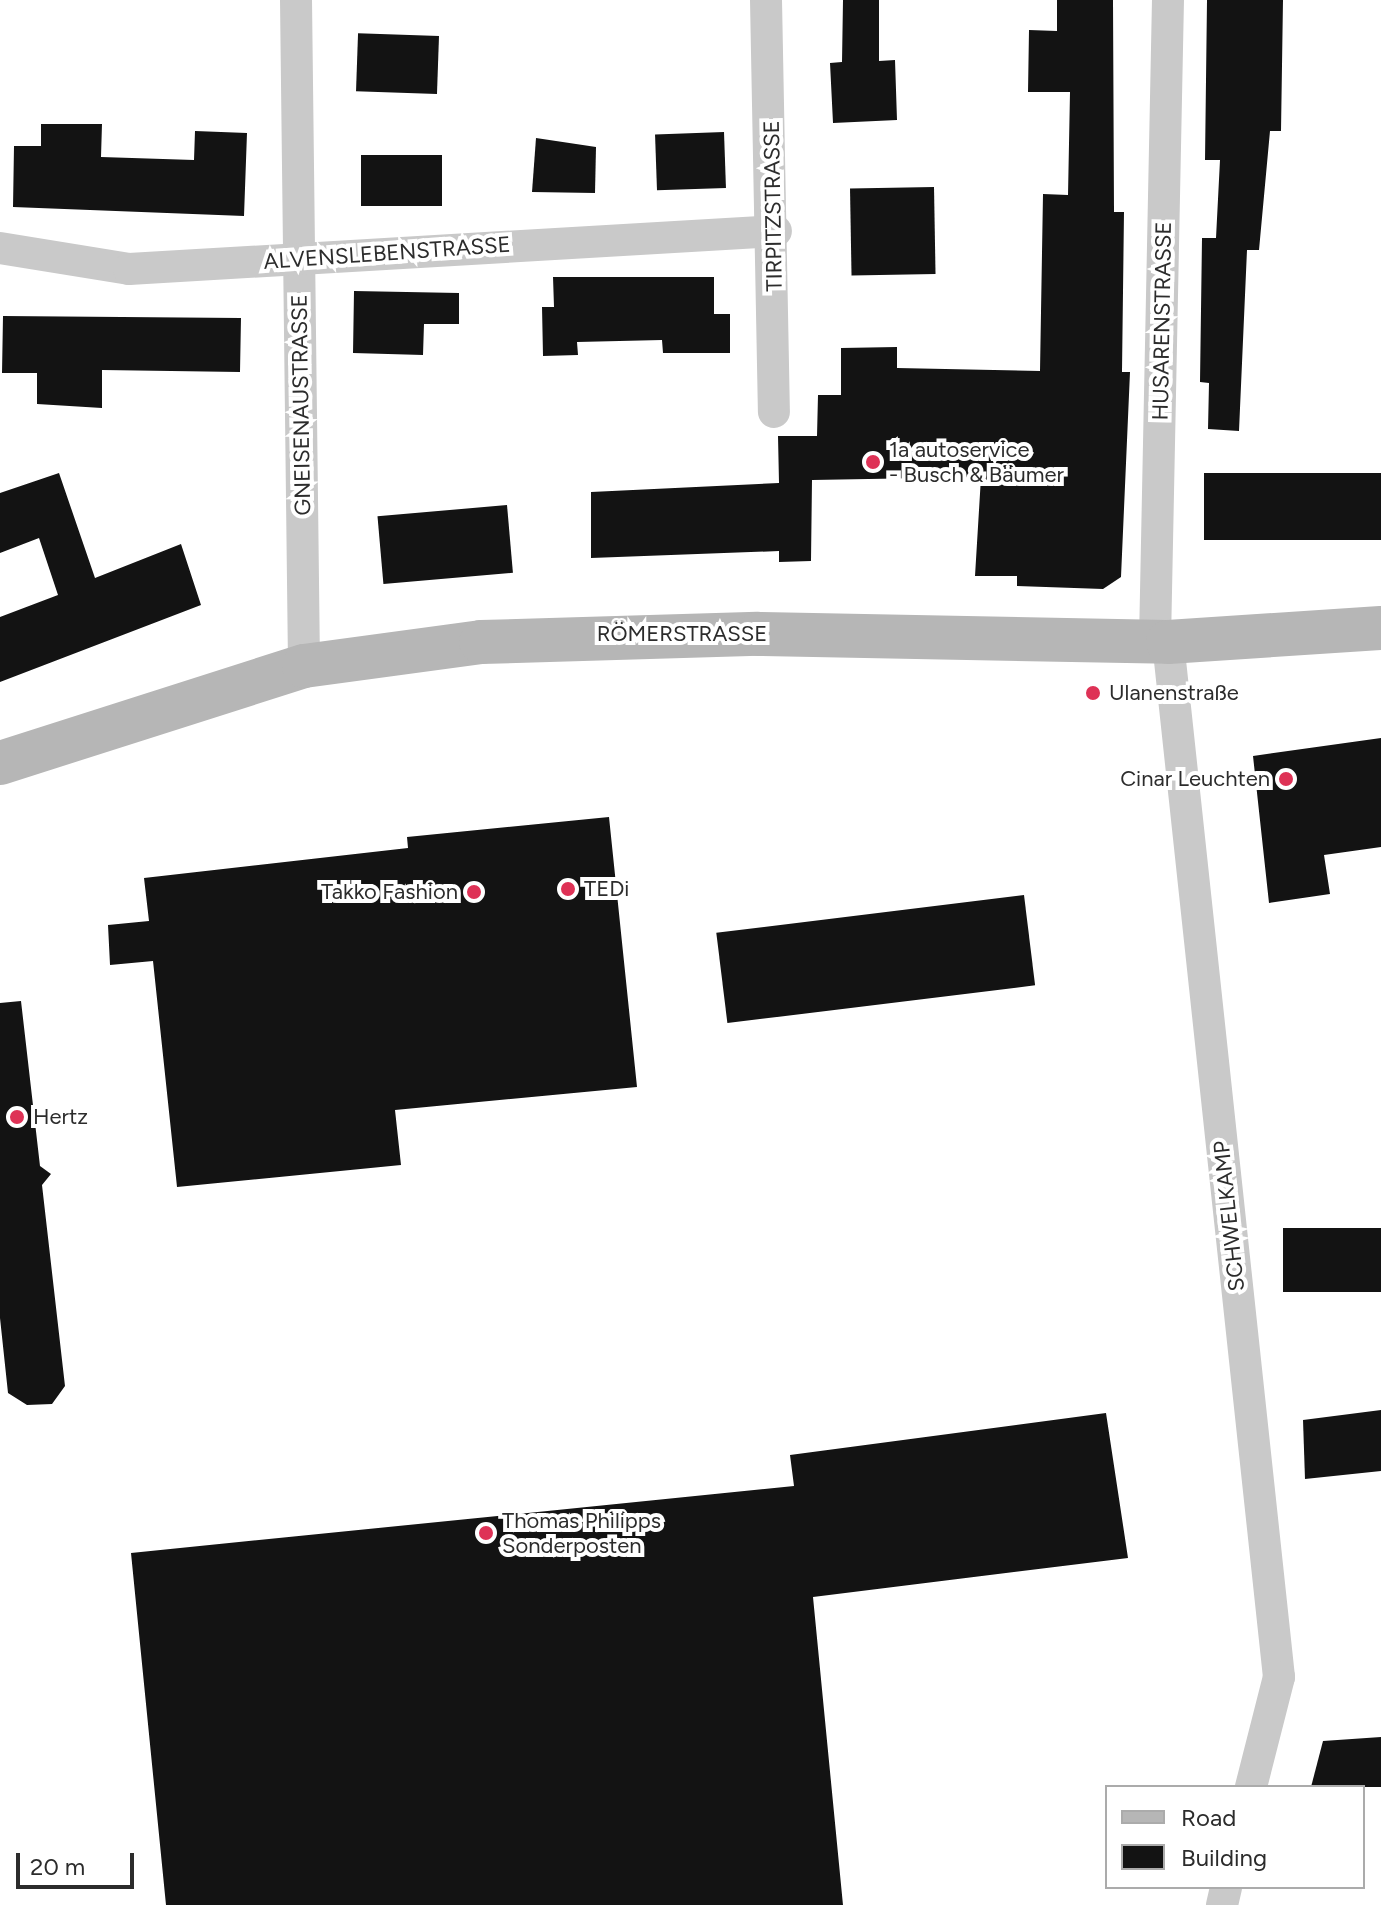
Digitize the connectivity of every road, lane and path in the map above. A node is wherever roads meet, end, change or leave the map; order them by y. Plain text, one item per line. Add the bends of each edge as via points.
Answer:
1 (296, 0) edge
2 (766, 0) edge
3 (1168, 0) edge
4 (776, 231) junction
5 (0, 248) edge
6 (299, 254) junction
7 (774, 412) dead end
8 (1381, 628) edge
9 (1162, 642) junction
10 (304, 666) junction
11 (0, 763) edge
12 (1252, 1785) edge

1 - 6 street, GNEISENAUSTRASSE
2 - 4 street, TIRPITZSTRASSE
3 - 9 street, HUSARENSTRASSE
4 - 6 street, ALVENSLEBENSTRASSE
4 - 7 street, TIRPITZSTRASSE
5 - 6 street, ALVENSLEBENSTRASSE via 129,269 230,266
6 - 10 street, GNEISENAUSTRASSE
8 - 9 main road, RÖMERSTRASSE
9 - 10 main road, RÖMERSTRASSE via 574,634
9 - 12 street, SCHWELKAMP via 1279,1677
10 - 11 main road, RÖMERSTRASSE

